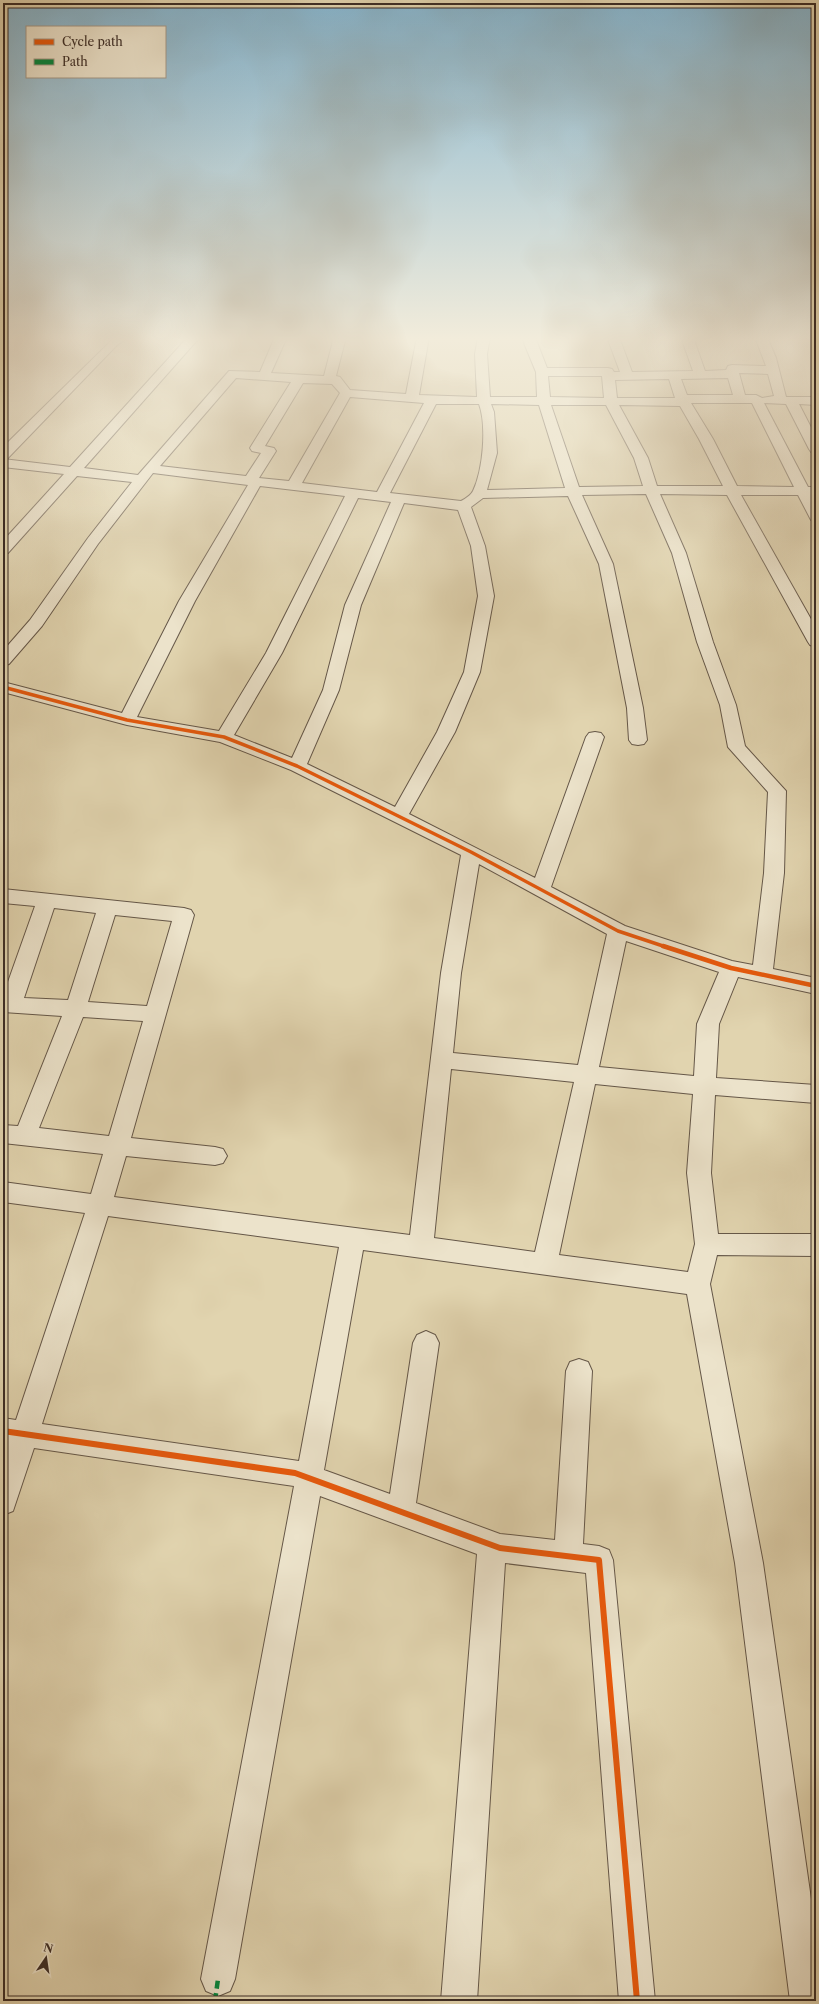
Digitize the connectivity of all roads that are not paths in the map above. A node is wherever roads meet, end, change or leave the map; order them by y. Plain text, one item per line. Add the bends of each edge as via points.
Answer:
1 (27, 431) edge
2 (109, 431) edge
3 (184, 431) edge
4 (268, 431) edge
5 (324, 431) edge
6 (415, 431) edge
7 (489, 431) edge
8 (553, 431) edge
9 (626, 431) edge
10 (701, 431) edge
11 (774, 431) edge
12 (804, 431) edge
13 (816, 449) edge
14 (3, 455) edge
15 (3, 464) edge
16 (72, 471) junction
17 (146, 474) junction
18 (253, 481) junction
19 (294, 486) junction
20 (651, 490) junction
21 (573, 491) junction
22 (732, 491) junction
23 (809, 491) edge
24 (354, 493) junction
25 (478, 494) junction
26 (382, 496) junction
27 (399, 498) junction
28 (464, 506) junction
29 (816, 517) edge
30 (3, 550) edge
31 (815, 635) edge
32 (3, 661) edge
33 (3, 687) edge
34 (127, 720) junction
35 (224, 737) junction
36 (595, 737) dead end
37 (638, 740) dead end
38 (297, 766) junction
39 (398, 817) junction
40 (471, 852) junction
41 (541, 890) junction
42 (3, 896) edge
43 (47, 901) junction
44 (108, 907) junction
45 (618, 931) junction
46 (731, 968) junction
47 (762, 974) junction
48 (816, 986) edge
49 (7, 1004) edge
50 (76, 1008) junction
51 (156, 1014) junction
52 (442, 1060) junction
53 (586, 1074) junction
54 (704, 1086) junction
55 (816, 1094) edge
56 (14, 1135) edge
57 (117, 1146) junction
58 (215, 1156) dead end
59 (3, 1192) edge
60 (100, 1205) junction
61 (353, 1238) junction
62 (707, 1244) junction
63 (816, 1245) edge
64 (421, 1247) junction
65 (545, 1263) junction
66 (698, 1284) junction
67 (426, 1343) dead end
68 (579, 1371) dead end
69 (14, 1433) edge
70 (308, 1478) junction
71 (3, 1501) edge
72 (401, 1512) junction
73 (492, 1546) junction
74 (568, 1556) junction
75 (218, 1979) dead end
76 (459, 2001) edge
77 (637, 2001) edge
78 (808, 2001) edge

1 - 14 street
2 - 16 street
3 - 17 street
4 - 18 street via 257,448 269,451
5 - 19 street
6 - 26 street
7 - 25 street via 490,453
8 - 21 street
9 - 20 street via 641,458
10 - 22 street
11 - 23 street
12 - 13 street
15 - 16 street
16 - 17 street
16 - 30 street
17 - 18 street
17 - 32 street via 93,541 36,623
18 - 19 street
18 - 34 street via 187,601
19 - 24 street
20 - 21 street
20 - 22 street
20 - 47 street via 678,553 705,642 728,705 737,747 777,791 774,873
21 - 25 street
21 - 37 street via 606,564 635,708
22 - 23 street
22 - 31 street
23 - 29 street
24 - 26 street
24 - 35 street via 274,653
25 - 28 street
26 - 27 street
27 - 28 street
27 - 38 street via 353,605 331,690
28 - 39 street via 478,546 486,596 472,672 446,732
33 - 34 street
34 - 35 street
35 - 38 street
36 - 41 street
38 - 39 street
39 - 40 street
40 - 41 street
40 - 52 street via 452,973
41 - 45 street
42 - 43 street
43 - 44 street
43 - 49 street
44 - 50 street
44 - 51 street via 184,915
45 - 46 street
45 - 53 street
46 - 47 street
46 - 54 street via 708,1024
47 - 48 street
49 - 50 street
50 - 51 street
50 - 56 street
51 - 57 street
52 - 53 street
52 - 64 street
53 - 54 street
53 - 65 street
54 - 55 street
54 - 62 street via 699,1173
56 - 57 street
57 - 58 street
57 - 60 street
59 - 60 street
60 - 61 street
60 - 69 street
61 - 64 street
61 - 70 street
62 - 63 street
62 - 66 street
64 - 65 street
65 - 66 street
66 - 78 street via 749,1563
67 - 72 street
68 - 74 street
69 - 70 street via 295,1473
69 - 71 street
70 - 72 street
70 - 75 street
72 - 73 street
73 - 74 street
73 - 76 street
74 - 77 street via 599,1560

